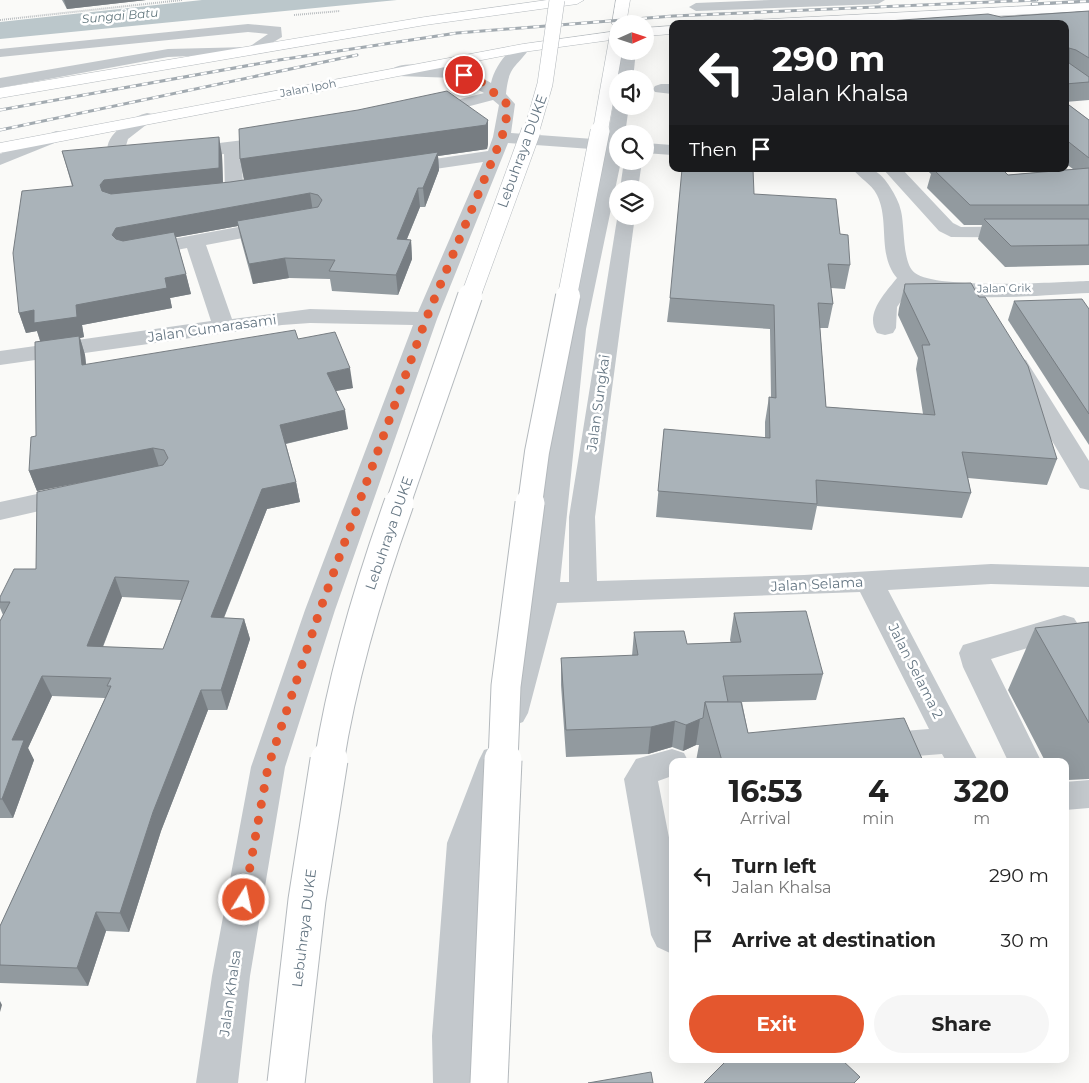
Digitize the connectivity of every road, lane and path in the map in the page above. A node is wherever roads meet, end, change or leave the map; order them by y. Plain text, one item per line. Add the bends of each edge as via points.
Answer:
1 (182, 0) edge
2 (557, 0) edge
3 (562, 0) edge
4 (577, 0) edge
5 (623, 0) edge
6 (878, 0) edge
7 (965, 0) edge
8 (529, 6) junction
9 (696, 7) dead end
10 (1089, 7) edge
11 (975, 11) junction
12 (620, 15) edge
13 (991, 17) edge
14 (0, 20) edge
15 (822, 20) edge
16 (669, 30) edge
17 (654, 32) edge
18 (609, 35) edge
19 (523, 48) junction
20 (250, 50) junction
21 (0, 53) edge
22 (614, 60) edge
23 (398, 71) junction
24 (0, 83) edge
25 (0, 93) edge
26 (498, 94) junction
27 (413, 115) edge
28 (147, 118) junction
29 (56, 136) junction
30 (291, 138) edge
31 (498, 146) junction
32 (233, 147) junction
33 (0, 148) edge
34 (654, 149) edge
35 (609, 150) edge
36 (669, 150) edge
37 (0, 160) edge
38 (617, 170) edge
39 (388, 171) edge
40 (866, 172) edge
41 (895, 172) edge
42 (253, 190) edge
43 (294, 224) edge
44 (624, 225) edge
45 (1089, 232) edge
46 (196, 241) junction
47 (129, 253) edge
48 (913, 281) junction
49 (1089, 287) edge
50 (972, 289) junction
51 (987, 314) edge
52 (426, 319) junction
53 (223, 325) junction
54 (885, 328) dead end
55 (1007, 348) edge
56 (0, 358) edge
57 (1089, 482) edge
58 (94, 491) edge
59 (0, 511) edge
60 (1089, 576) edge
61 (869, 581) junction
62 (583, 591) junction
63 (545, 593) junction
64 (1064, 626) edge
65 (853, 748) edge
66 (956, 750) edge
67 (1023, 758) edge
68 (669, 766) edge
69 (1089, 794) edge
70 (1069, 796) edge
71 (669, 930) edge
72 (217, 1083) edge
73 (286, 1083) edge
74 (454, 1083) edge
75 (489, 1083) edge

1 - 14 path
2 - 73 main road, Lebuhraya DUKE, bridge via 537,116 500,211 372,579 354,648 334,728 314,852
3 - 8 street
4 - 8 main road
5 - 12 main road
6 - 9 street
7 - 11 main road
8 - 20 main road
10 - 13 main road
11 - 13 street
11 - 15 main road
16 - 17 main road
18 - 19 main road, Jalan Ipoh
19 - 23 main road, Jalan Ipoh
19 - 26 street via 499,75
20 - 21 street via 275,38 276,30 248,28
20 - 24 street via 168,53
20 - 25 main road
22 - 75 main road, bridge via 537,452 506,686
23 - 26 street via 450,72 478,79
23 - 28 main road, Jalan Ipoh
26 - 27 street
26 - 31 street, Jalan Khalsa via 507,104 507,115
28 - 29 main road, Jalan Ipoh
28 - 32 street via 122,133 115,144 116,152 126,156
29 - 33 main road, Jalan Ipoh
29 - 37 street
30 - 32 street
31 - 35 street
31 - 39 street
31 - 52 street, Jalan Khalsa
32 - 42 street via 225,194
34 - 36 street
38 - 63 street via 575,329
40 - 48 street via 881,184 891,203 900,268
41 - 45 street via 946,227 958,233
43 - 46 street
44 - 62 street, Jalan Sungkai via 582,517
46 - 47 street
46 - 53 street
48 - 50 street, Jalan Grik
48 - 54 street via 886,307
49 - 50 street, Jalan Grik
50 - 51 street
52 - 53 street, Jalan Cumarasami via 310,316
52 - 72 street, Jalan Khalsa via 320,610 268,767 231,976
53 - 56 street, Jalan Cumarasami
55 - 57 street
58 - 59 street
60 - 61 street, Jalan Selama via 991,574
61 - 62 street, Jalan Selama
61 - 66 street, Jalan Selama 2
62 - 63 street, Jalan Selama
63 - 74 street via 507,730 466,843 452,1036
64 - 67 street via 974,653
65 - 66 street
68 - 71 street via 648,769 641,779
69 - 70 street

